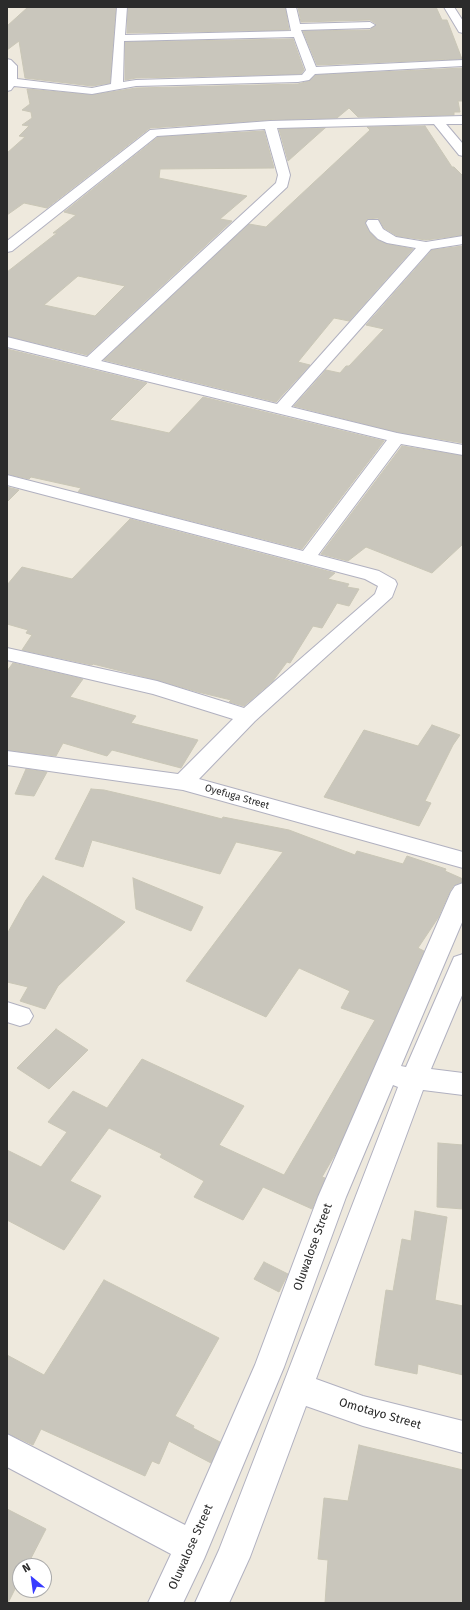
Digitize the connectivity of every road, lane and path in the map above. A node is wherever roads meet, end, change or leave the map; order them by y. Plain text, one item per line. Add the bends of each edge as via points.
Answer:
1 (122, 7) edge
2 (291, 7) edge
3 (449, 7) edge
4 (370, 25) dead end
5 (463, 30) edge
6 (297, 31) junction
7 (119, 38) junction
8 (7, 62) edge
9 (463, 63) edge
10 (312, 71) junction
11 (9, 85) edge
12 (117, 87) junction
13 (463, 120) edge
14 (438, 122) junction
15 (270, 125) junction
16 (463, 152) edge
17 (373, 223) dead end
18 (463, 240) edge
19 (426, 246) junction
20 (7, 248) edge
21 (7, 342) edge
22 (90, 362) junction
23 (282, 408) junction
24 (397, 438) junction
25 (463, 450) edge
26 (7, 480) edge
27 (307, 558) junction
28 (7, 654) edge
29 (248, 716) junction
30 (7, 758) edge
31 (183, 782) junction
32 (463, 860) edge
33 (463, 892) edge
34 (463, 964) edge
35 (383, 1076) junction
36 (414, 1079) junction
37 (463, 1084) edge
38 (297, 1388) junction
39 (463, 1437) edge
40 (7, 1450) edge
41 (192, 1547) junction
42 (166, 1603) edge
43 (212, 1603) edge

1 - 7 street
2 - 6 street
3 - 5 street
4 - 6 street
6 - 7 street
6 - 10 street
7 - 12 street
8 - 11 street via 12,66
9 - 10 street
10 - 12 street via 305,78 298,79 144,83
11 - 12 street via 85,91
13 - 14 street
14 - 15 street
14 - 16 street
15 - 20 street via 154,133
15 - 22 street via 284,175 282,184
17 - 19 street via 382,236
18 - 19 street
19 - 23 street
21 - 22 street
22 - 23 street
23 - 24 street
24 - 25 street
24 - 27 street
26 - 27 street
27 - 29 street via 372,575 388,584 382,597
28 - 29 street via 157,688
29 - 31 street
30 - 31 street, Oyefuga Street
31 - 32 street, Oyefuga Street
33 - 35 street, Oluwalose Street
34 - 36 street
35 - 36 street
35 - 41 street, Oluwalose Street via 332,1197 268,1367
36 - 37 street
36 - 38 street
38 - 39 street, Omotayo Street via 363,1411
38 - 43 street via 233,1557
40 - 41 street
41 - 42 street, Oluwalose Street

